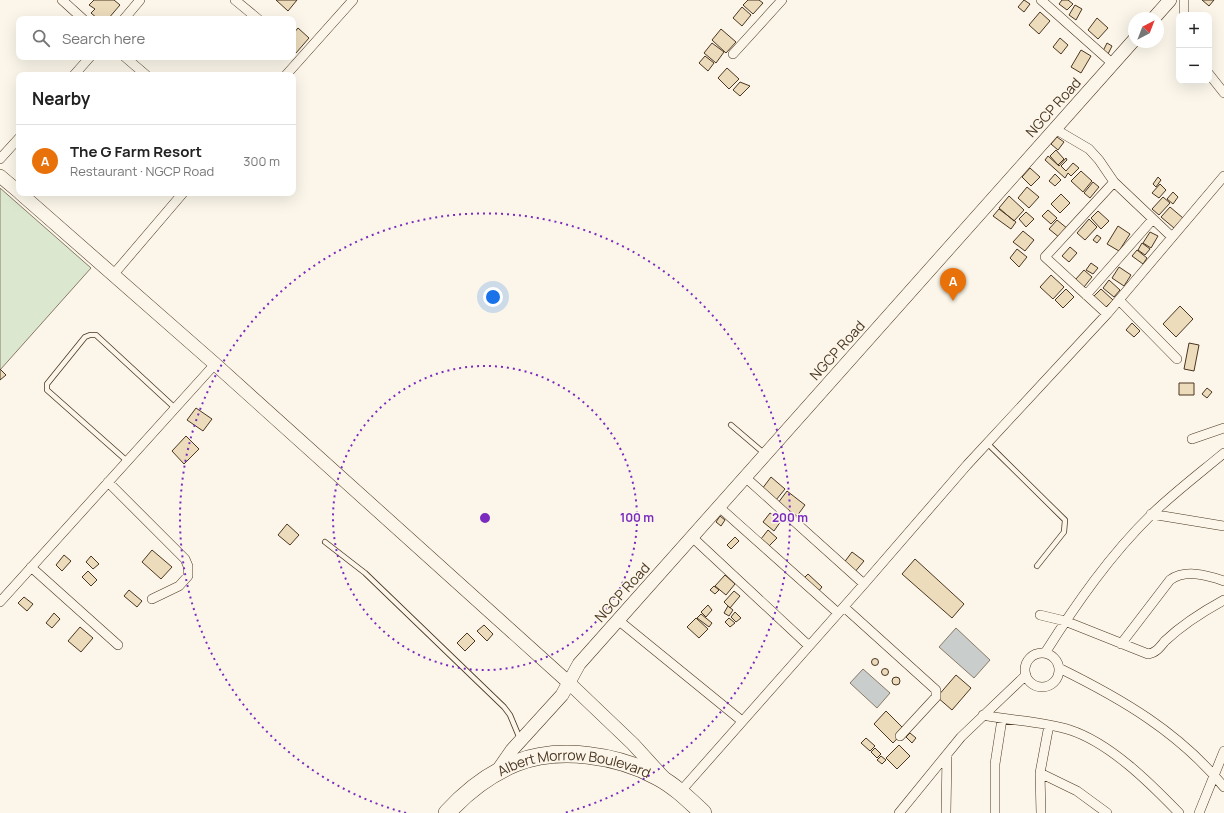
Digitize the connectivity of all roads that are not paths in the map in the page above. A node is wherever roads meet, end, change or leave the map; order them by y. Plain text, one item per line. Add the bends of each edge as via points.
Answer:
1 (62, 0) edge
2 (140, 0) edge
3 (235, 0) edge
4 (352, 0) edge
5 (782, 0) edge
6 (1041, 0) edge
7 (1169, 0) edge
8 (1184, 0) edge
9 (1159, 12) edge
10 (1184, 12) edge
11 (80, 16) edge
12 (127, 16) edge
13 (254, 16) edge
14 (1128, 47) edge
15 (733, 54) dead end
16 (87, 60) edge
17 (128, 60) edge
18 (1113, 64) junction
19 (77, 72) edge
20 (142, 72) edge
21 (289, 72) edge
22 (1212, 78) edge
23 (1224, 93) edge
24 (1055, 129) junction
25 (16, 141) edge
26 (0, 159) edge
27 (0, 176) edge
28 (1224, 176) edge
29 (1114, 182) junction
30 (16, 190) edge
31 (22, 196) edge
32 (180, 196) edge
33 (1153, 219) junction
34 (1172, 237) junction
35 (112, 274) junction
36 (1086, 295) junction
37 (1119, 300) junction
38 (1107, 314) junction
39 (1177, 359) dead end
40 (214, 364) junction
41 (175, 408) junction
42 (731, 425) dead end
43 (1223, 427) edge
44 (1192, 439) dead end
45 (987, 443) junction
46 (1224, 453) edge
47 (765, 455) junction
48 (127, 461) junction
49 (745, 478) junction
50 (108, 482) junction
51 (718, 507) junction
52 (1151, 514) junction
53 (1224, 526) edge
54 (692, 537) junction
55 (325, 542) dead end
56 (1037, 566) dead end
57 (31, 567) junction
58 (1224, 581) edge
59 (864, 584) junction
60 (152, 599) dead end
61 (1224, 600) edge
62 (0, 602) edge
63 (841, 610) junction
64 (1040, 615) dead end
65 (618, 620) junction
66 (1065, 621) junction
67 (1121, 644) junction
68 (118, 645) dead end
69 (809, 646) junction
70 (1045, 653) junction
71 (1059, 668) junction
72 (1026, 675) junction
73 (568, 682) junction
74 (983, 715) junction
75 (1002, 719) junction
76 (742, 721) junction
77 (1049, 725) junction
78 (900, 736) dead end
79 (520, 741) junction
80 (1224, 751) edge
81 (947, 754) junction
82 (496, 772) junction
83 (1040, 773) junction
84 (1215, 776) junction
85 (1224, 787) edge
86 (675, 788) junction
87 (447, 813) edge
88 (703, 813) edge
89 (899, 813) edge
90 (946, 813) edge
91 (995, 813) edge
92 (1041, 813) edge
93 (1107, 813) edge
94 (1179, 813) edge
95 (1199, 813) edge

1 - 11 street
2 - 12 street
3 - 13 street
4 - 21 street
5 - 15 street
6 - 18 street
7 - 9 main road
8 - 10 street
14 - 18 main road, NGCP Road
16 - 19 street
17 - 20 street
18 - 24 main road, NGCP Road
22 - 23 street
24 - 29 street via 1089,149
24 - 47 main road, NGCP Road
25 - 26 street
27 - 30 main road
28 - 34 street
29 - 33 street
29 - 36 street via 1045,257
31 - 35 main road
32 - 35 street
33 - 34 street
33 - 36 street
34 - 37 street
35 - 40 main road
36 - 38 street
37 - 38 street
37 - 39 street
38 - 45 street
40 - 41 street
40 - 73 main road
41 - 48 street
41 - 48 lane via 96,335 85,337 47,384 47,390
42 - 47 lane
43 - 44 street
45 - 56 lane via 1065,520 1064,532
45 - 59 street
46 - 52 street
47 - 49 main road, NGCP Road
48 - 50 street
49 - 51 main road, NGCP Road
49 - 59 street
50 - 57 street
50 - 60 street via 185,559 188,566 188,576 179,586
51 - 54 main road, NGCP Road
51 - 63 street
52 - 53 street
52 - 66 street via 1085,592
54 - 65 main road, NGCP Road
54 - 69 street
55 - 79 lane via 365,573 504,707 510,715
57 - 62 street
57 - 68 street
58 - 67 street via 1192,574 1176,575
59 - 63 street
61 - 67 street via 1180,627 1151,653 1144,653
63 - 69 street
63 - 78 street via 936,690 936,696
64 - 66 street
65 - 73 main road, NGCP Road via 579,664
65 - 76 street
66 - 67 street
66 - 70 street
69 - 76 street
70 - 71 street via 1055,658
70 - 72 street via 1029,658
71 - 72 street via 1057,679 1048,686 1037,686 1028,680
71 - 84 street via 1104,690 1145,715 1189,750
72 - 74 street
73 - 79 main road, NGCP Road via 556,702
73 - 86 main road
74 - 75 street
74 - 81 street
75 - 77 street
75 - 91 street via 994,764
76 - 86 street
77 - 83 street
77 - 94 street via 1071,730 1111,751
79 - 82 main road, NGCP Road
80 - 84 street
81 - 89 street
81 - 90 street
82 - 86 highway, Albert Morrow Boulevard via 516,763 539,758 566,754 589,755 642,769
82 - 87 highway, Albert Morrow Boulevard via 474,787
83 - 92 street
83 - 93 street via 1077,791
84 - 85 street
84 - 95 street
86 - 88 highway, Albert Morrow Boulevard

